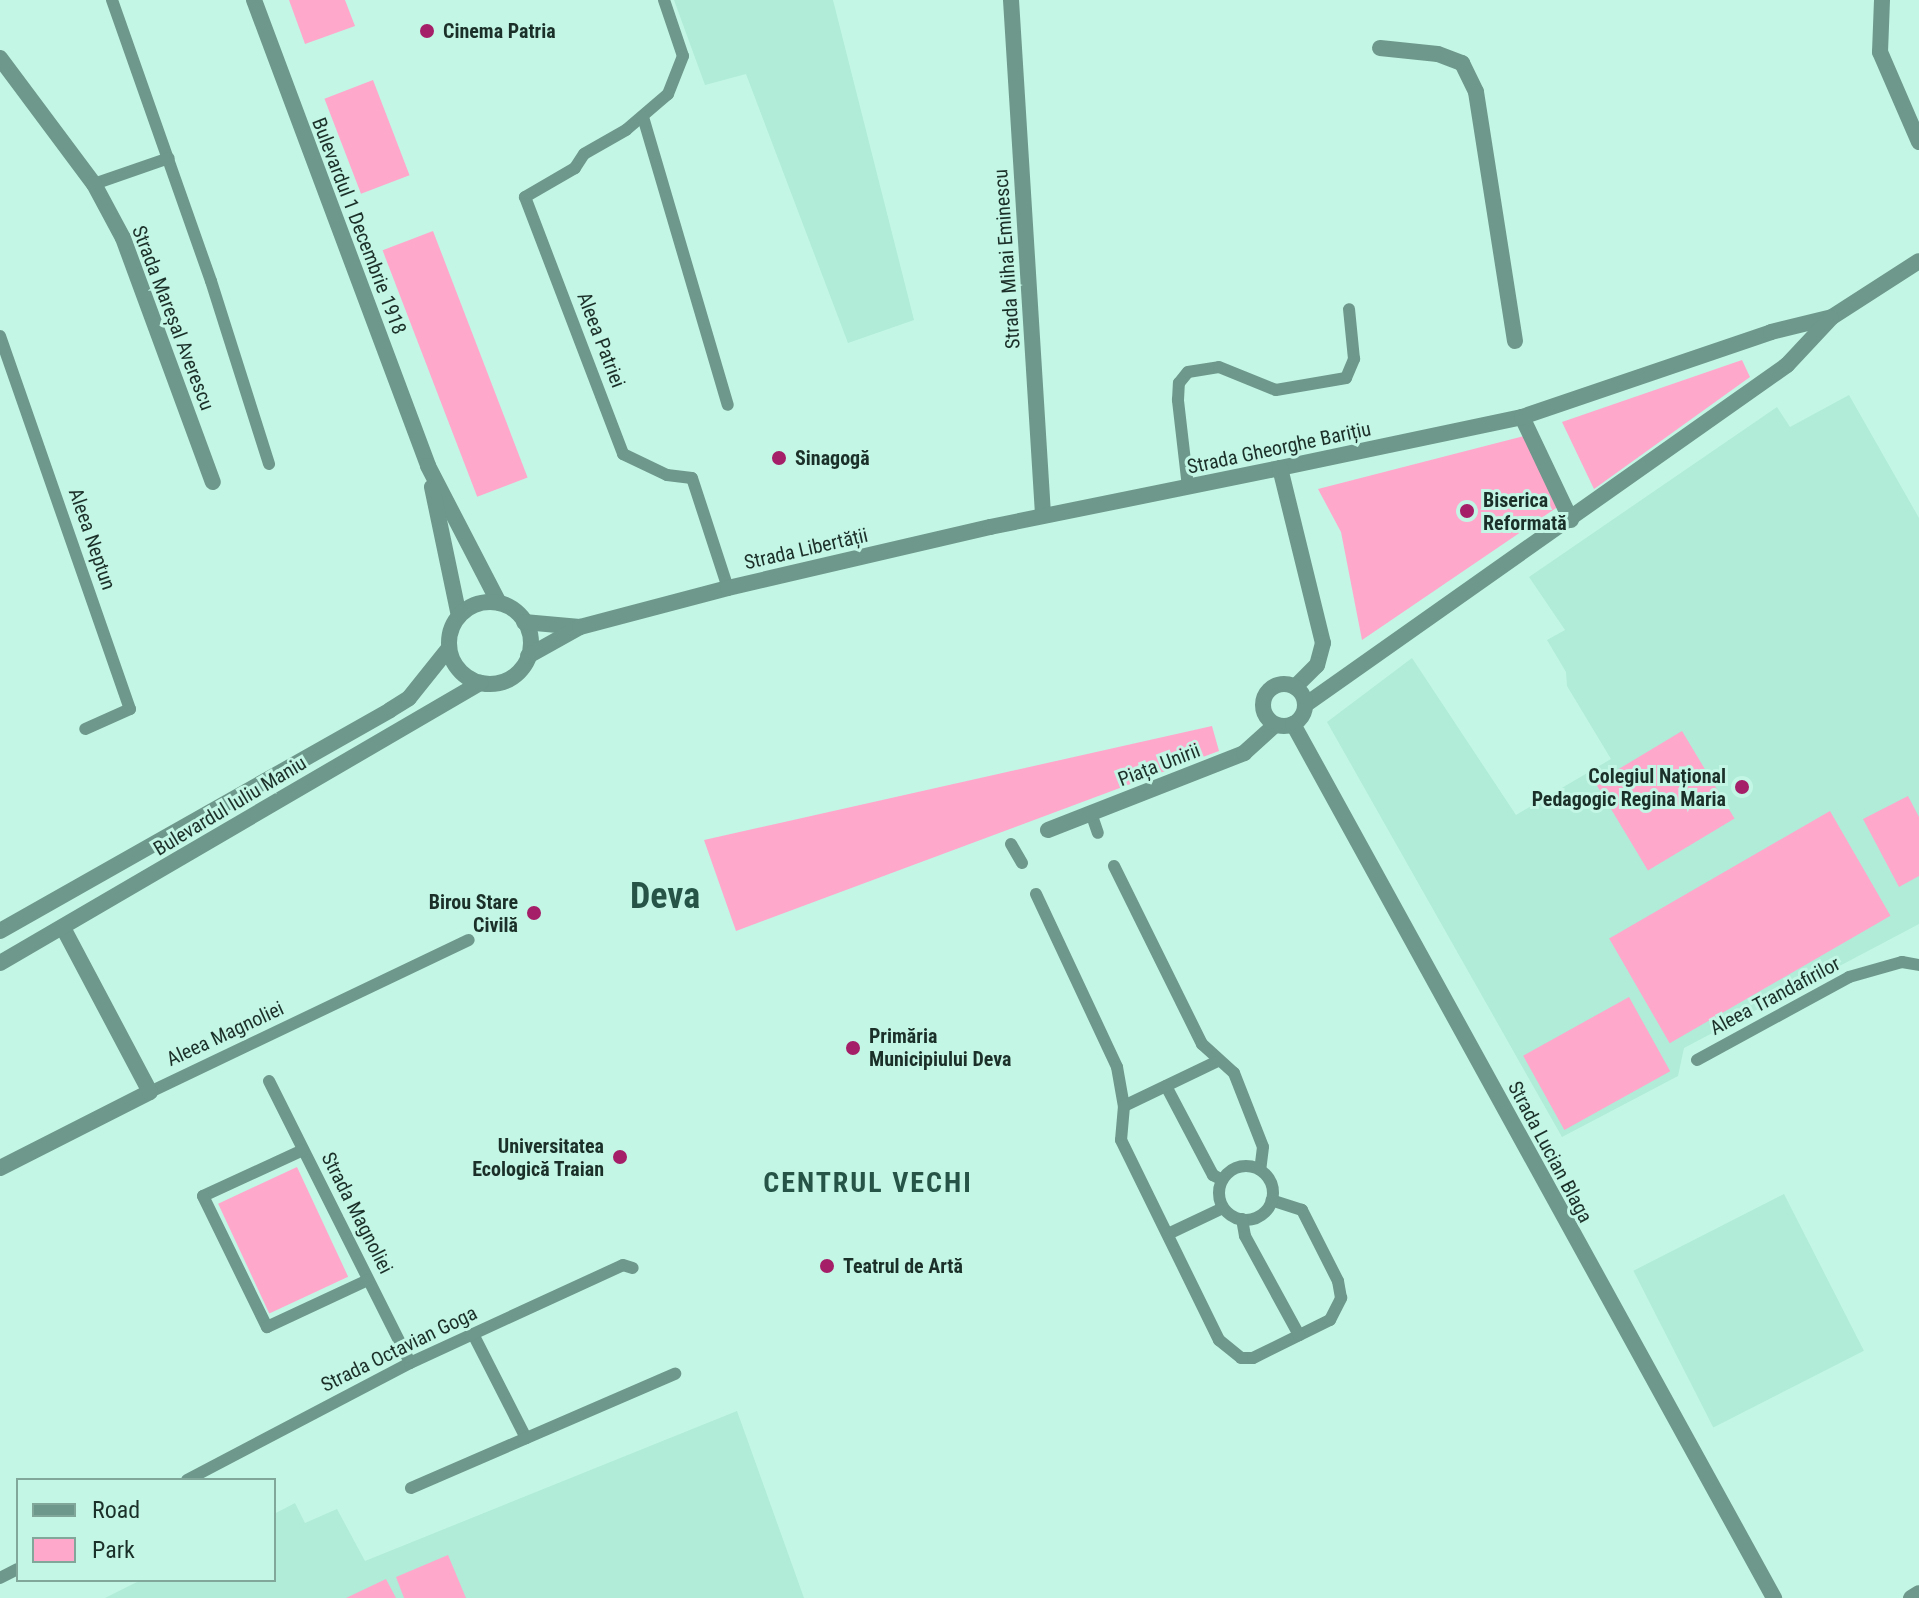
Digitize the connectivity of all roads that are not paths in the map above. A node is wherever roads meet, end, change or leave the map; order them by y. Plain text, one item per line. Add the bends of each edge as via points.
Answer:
1 (112, 0) edge
2 (254, 0) edge
3 (664, 0) edge
4 (1011, 0) edge
5 (1882, 0) edge
6 (1380, 48) dead end
7 (0, 58) edge
8 (643, 117) junction
9 (1919, 142) edge
10 (169, 158) junction
11 (94, 184) junction
12 (1919, 261) edge
13 (1349, 309) dead end
14 (1832, 317) junction
15 (0, 336) edge
16 (1515, 341) dead end
17 (728, 405) dead end
18 (1522, 417) junction
19 (269, 464) dead end
20 (428, 466) junction
21 (1280, 468) junction
22 (213, 482) dead end
23 (1188, 487) junction
24 (1043, 515) junction
25 (1571, 520) junction
26 (728, 588) junction
27 (499, 603) junction
28 (459, 616) junction
29 (524, 622) junction
30 (580, 627) junction
31 (449, 648) junction
32 (528, 656) junction
33 (480, 683) junction
34 (1295, 687) junction
35 (1305, 705) junction
36 (1293, 724) junction
37 (1275, 725) junction
38 (85, 729) dead end
39 (1091, 813) junction
40 (1048, 830) dead end
41 (1098, 833) dead end
42 (1011, 844) dead end
43 (1022, 863) dead end
44 (1114, 866) dead end
45 (1036, 894) dead end
46 (63, 928) junction
47 (0, 931) edge
48 (469, 940) dead end
49 (0, 963) edge
50 (1919, 965) edge
51 (1697, 1060) dead end
52 (1216, 1062) junction
53 (269, 1081) dead end
54 (1166, 1086) junction
55 (150, 1092) junction
56 (1124, 1106) junction
57 (303, 1150) junction
58 (0, 1168) edge
59 (1260, 1170) junction
60 (1222, 1180) junction
61 (1272, 1200) junction
62 (1223, 1208) junction
63 (1242, 1219) junction
64 (1168, 1234) junction
65 (633, 1268) dead end
66 (368, 1280) junction
67 (473, 1334) junction
68 (1299, 1335) junction
69 (410, 1363) junction
70 (675, 1374) dead end
71 (526, 1438) junction
72 (191, 1478) edge
73 (411, 1488) dead end
74 (1919, 1593) edge
75 (1774, 1598) edge
76 (1911, 1598) edge

1 - 10 lane
2 - 20 street, Bulevardul 1 Decembrie 1918
3 - 8 lane, Aleea Patriei via 683,56 668,94
4 - 24 street, Strada Mihai Eminescu
5 - 9 street via 1880,52
6 - 16 street via 1438,54 1462,63 1471,82 1486,142
7 - 11 street, Strada Mareșal Averescu
8 - 17 lane
8 - 26 lane, Aleea Patriei via 525,197 623,454 667,475 692,478
10 - 11 lane
10 - 19 lane
11 - 22 street, Strada Mareșal Averescu via 123,238
12 - 14 street, Strada Gheorghe Barițiu
13 - 23 lane via 1354,359 1346,378 1276,390 1219,367 1188,372 1179,383 1178,400
14 - 18 street, Strada Gheorghe Barițiu via 1771,332
14 - 25 street, Strada Gheorghe Barițiu via 1787,365
15 - 38 lane, Aleea Neptun via 130,709
18 - 21 street, Strada Gheorghe Barițiu
18 - 25 street
20 - 27 street
20 - 28 street
21 - 23 street, Strada Gheorghe Barițiu
21 - 34 street via 1323,643 1317,665
23 - 24 street, Strada Gheorghe Barițiu
24 - 26 street, Strada Libertății
25 - 35 street, Strada Gheorghe Barițiu
26 - 30 street, Strada Libertății
27 - 28 street via 477,604
27 - 29 street
28 - 31 street
29 - 30 street, Strada Libertății
29 - 32 street
30 - 32 street, Strada Libertății
31 - 33 street via 459,670
31 - 47 street, Bulevardul Iuliu Maniu via 409,698 390,710
32 - 33 street via 505,681
33 - 46 street, Bulevardul Iuliu Maniu
34 - 35 street
34 - 37 street via 1277,685 1263,698 1263,711
35 - 36 street, Strada Gheorghe Barițiu
36 - 37 street
36 - 75 street, Strada Lucian Blaga
37 - 39 street, Piața Unirii via 1244,753
39 - 40 street, Piața Unirii
39 - 41 lane
42 - 43 lane
44 - 52 lane via 1202,1044
45 - 56 lane via 1117,1067
46 - 49 street, Bulevardul Iuliu Maniu
46 - 55 street
48 - 55 lane, Aleea Magnoliei
50 - 51 lane, Aleea Trandafirilor via 1902,962 1849,977
52 - 54 lane
52 - 59 lane via 1234,1073 1263,1147
53 - 57 lane, Strada Magnoliei
54 - 56 lane
54 - 60 lane via 1213,1175
55 - 58 street, Aleea Magnoliei
56 - 64 lane via 1121,1140
57 - 66 lane, Strada Magnoliei
57 - 66 lane via 203,1196 267,1327
59 - 60 lane via 1239,1167
59 - 61 lane via 1272,1188
60 - 62 lane
61 - 63 lane via 1263,1214
61 - 68 lane via 1302,1210 1341,1289 1335,1314
62 - 63 lane
62 - 64 lane
63 - 68 lane via 1245,1236
64 - 68 lane via 1219,1340 1231,1353 1253,1358
65 - 67 lane, Strada Octavian Goga via 623,1265
66 - 69 lane, Strada Magnoliei
67 - 69 lane, Strada Octavian Goga
67 - 71 lane
69 - 72 lane, Strada Octavian Goga
70 - 71 lane
71 - 73 lane
74 - 76 street

